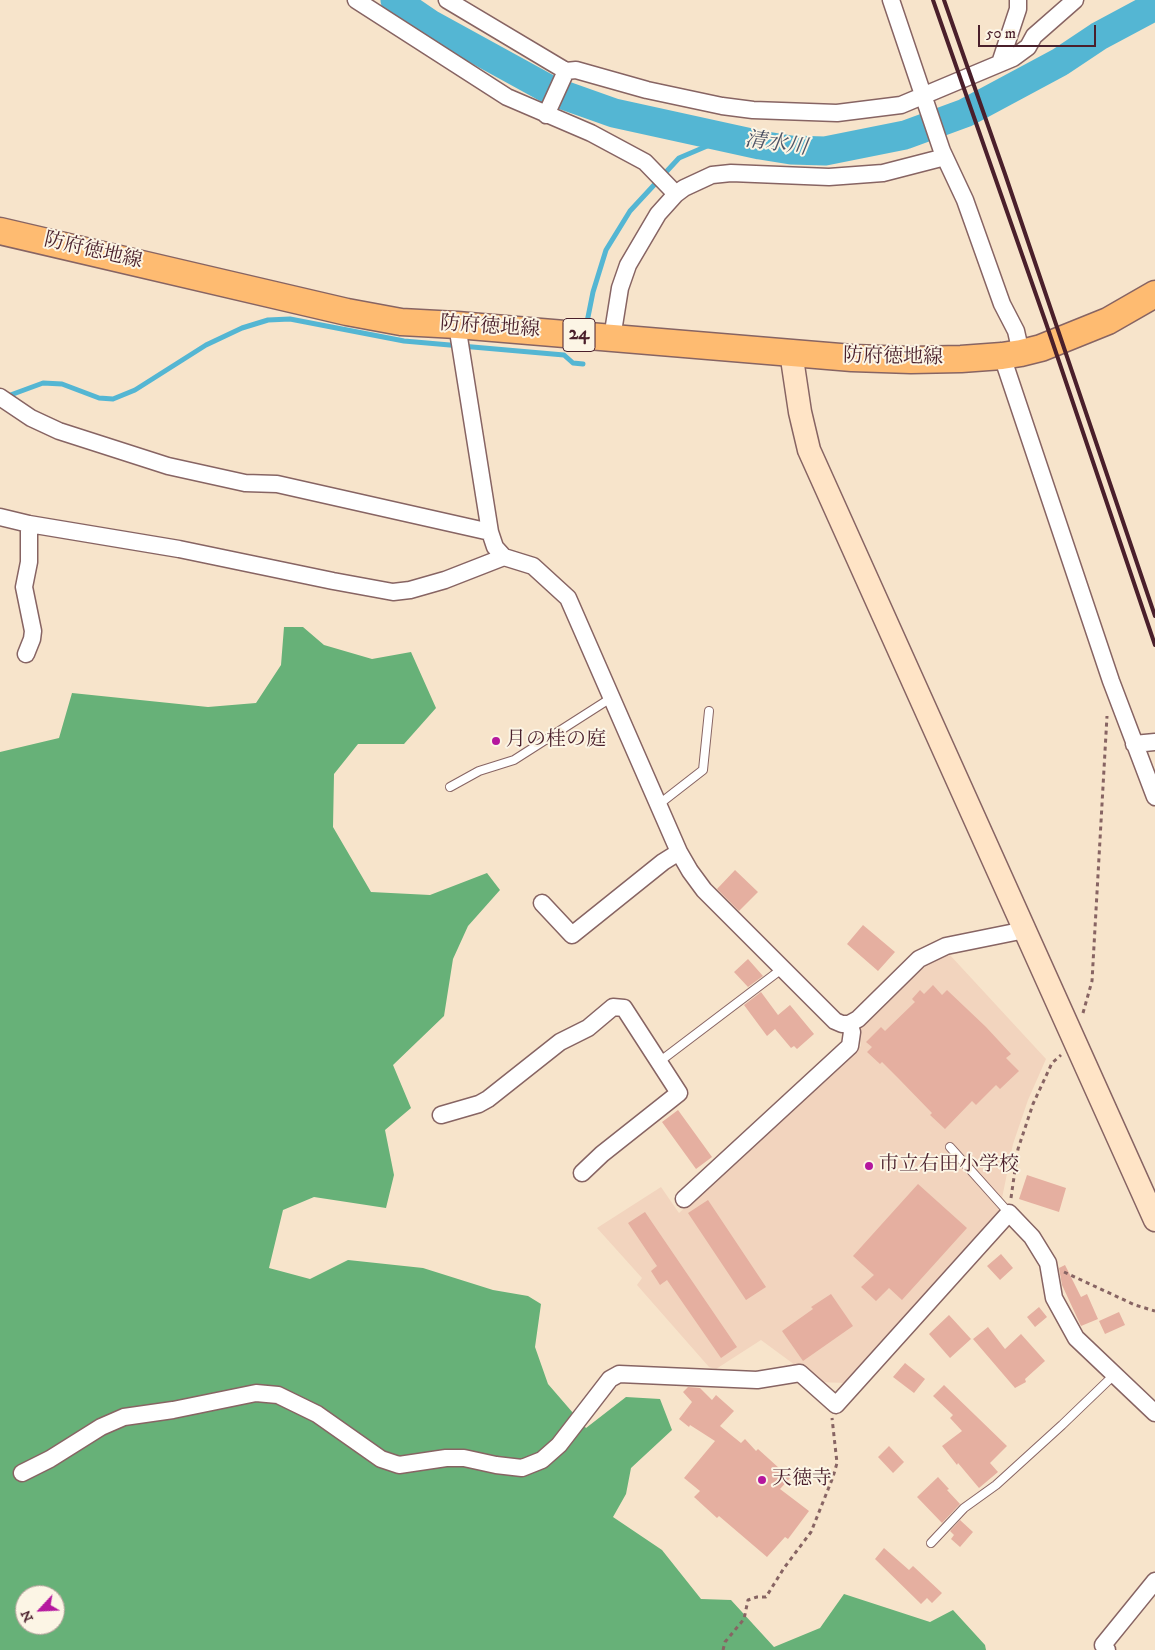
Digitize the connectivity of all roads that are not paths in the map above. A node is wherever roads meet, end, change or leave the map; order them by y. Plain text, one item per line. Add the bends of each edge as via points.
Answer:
1 (356, 0) edge
2 (447, 0) edge
3 (891, 0) edge
4 (1018, 0) edge
5 (1075, 0) edge
6 (1000, 63) junction
7 (566, 72) junction
8 (925, 101) junction
9 (546, 115) junction
10 (943, 154) junction
11 (676, 194) junction
12 (0, 231) edge
13 (1154, 299) edge
14 (457, 325) junction
15 (612, 338) junction
16 (791, 352) junction
17 (1012, 355) junction
18 (0, 397) edge
19 (0, 517) edge
20 (29, 524) junction
21 (490, 532) junction
22 (504, 557) junction
23 (26, 654) dead end
24 (611, 698) junction
25 (709, 711) dead end
26 (1155, 742) edge
27 (1134, 744) junction
28 (450, 787) dead end
29 (1155, 798) edge
30 (658, 805) junction
31 (679, 852) junction
32 (542, 903) dead end
33 (1025, 930) junction
34 (783, 968) junction
35 (849, 1024) junction
36 (659, 1062) junction
37 (442, 1115) dead end
38 (950, 1148) dead end
39 (582, 1174) dead end
40 (684, 1199) dead end
41 (1009, 1213) junction
42 (1155, 1220) edge
43 (1114, 1375) junction
44 (1153, 1410) edge
45 (22, 1473) dead end
46 (931, 1543) dead end
47 (1155, 1582) edge
48 (1107, 1650) edge

1 - 9 street via 507,97
2 - 7 street
3 - 8 street
4 - 6 street
5 - 6 street via 1034,36 1028,47
6 - 8 street
7 - 8 street via 576,70 647,90 753,110 838,114
7 - 9 street
8 - 10 street
9 - 11 street via 644,162
10 - 11 street via 883,173 829,177 712,175
10 - 17 street via 965,200 1002,304 1016,331
11 - 15 street via 658,214 628,265 620,288
12 - 14 main road, 防府徳地線 / 24 via 347,312 401,322
13 - 17 main road, 防府徳地線 / 24 via 1040,348
14 - 15 main road, 防府徳地線 / 24
14 - 21 street
15 - 16 main road, 防府徳地線 / 24
16 - 17 main road, 防府徳地線 / 24 via 911,360
16 - 33 street via 809,450
17 - 27 street via 1111,681
18 - 21 street via 31,418 59,431 168,466 245,483 276,484
19 - 20 street
20 - 22 street via 393,592 445,580
20 - 23 street via 29,562 24,587 33,631
21 - 22 street via 495,547
22 - 24 street via 533,566 568,598
24 - 28 lane via 514,760 479,770
24 - 30 street
25 - 30 lane via 703,770
26 - 27 street
27 - 29 street
30 - 31 street
31 - 32 street via 662,862 572,935
31 - 34 street via 704,890
33 - 35 street via 946,946 919,959 864,1014
33 - 42 street
34 - 35 street via 835,1021
34 - 36 lane
35 - 40 street via 852,1032 850,1046
36 - 37 street via 624,1008 613,1006 588,1028 560,1042 488,1099
36 - 39 street via 679,1093 602,1154
38 - 41 lane
41 - 43 street via 1032,1236 1048,1264 1054,1298 1076,1338
41 - 45 street via 836,1405 800,1373 757,1380 619,1374 610,1379 559,1445 542,1460 522,1468 464,1458 399,1465 381,1459 316,1414 278,1395 256,1393 124,1417 101,1426
43 - 44 street
43 - 46 lane via 996,1485 964,1508
47 - 48 street via 1103,1645

